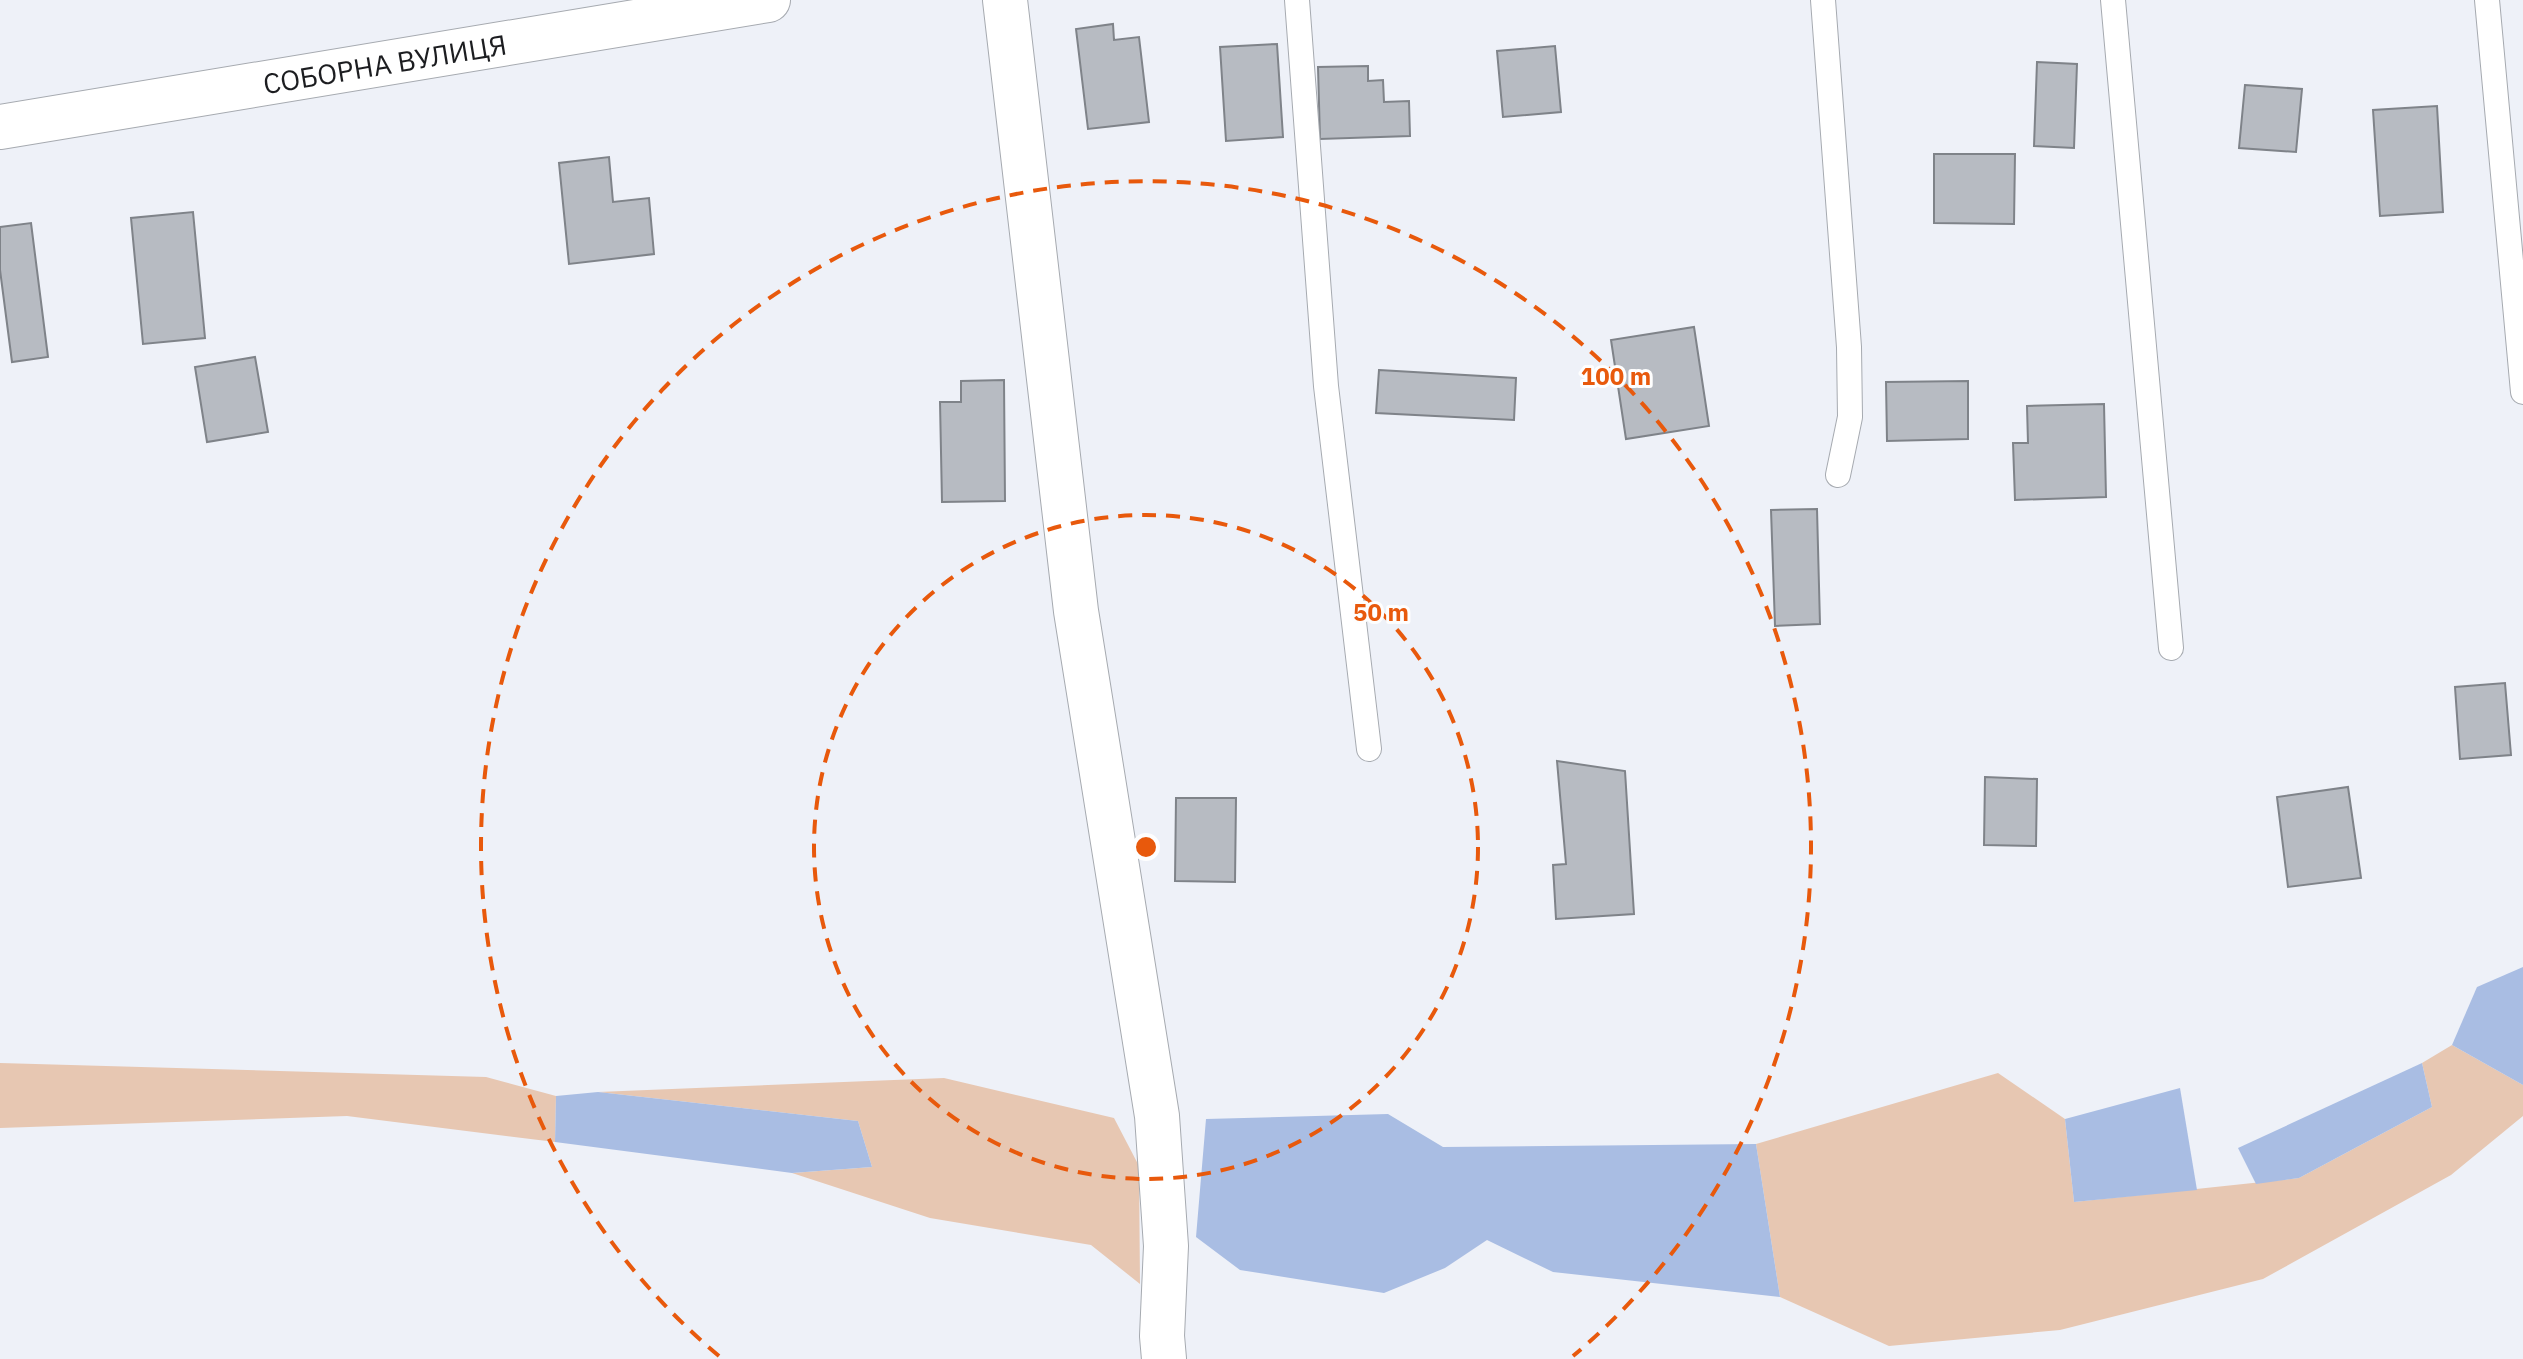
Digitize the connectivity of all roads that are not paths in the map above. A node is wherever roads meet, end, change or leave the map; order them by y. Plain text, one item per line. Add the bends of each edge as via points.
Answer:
1 (768, 0) edge
2 (1005, 0) edge
3 (1297, 0) edge
4 (1823, 0) edge
5 (2113, 0) edge
6 (2487, 0) edge
7 (0, 127) edge
8 (2523, 392) edge
9 (1838, 475) dead end
10 (2171, 648) dead end
11 (1369, 749) dead end
12 (1164, 1359) edge

1 - 7 street, СОБОРНА ВУЛИЦЯ
2 - 12 street via 1076,611 1157,1116 1166,1246
3 - 11 lane via 1326,386
4 - 9 lane via 1849,347 1850,417
5 - 10 lane
6 - 8 lane

